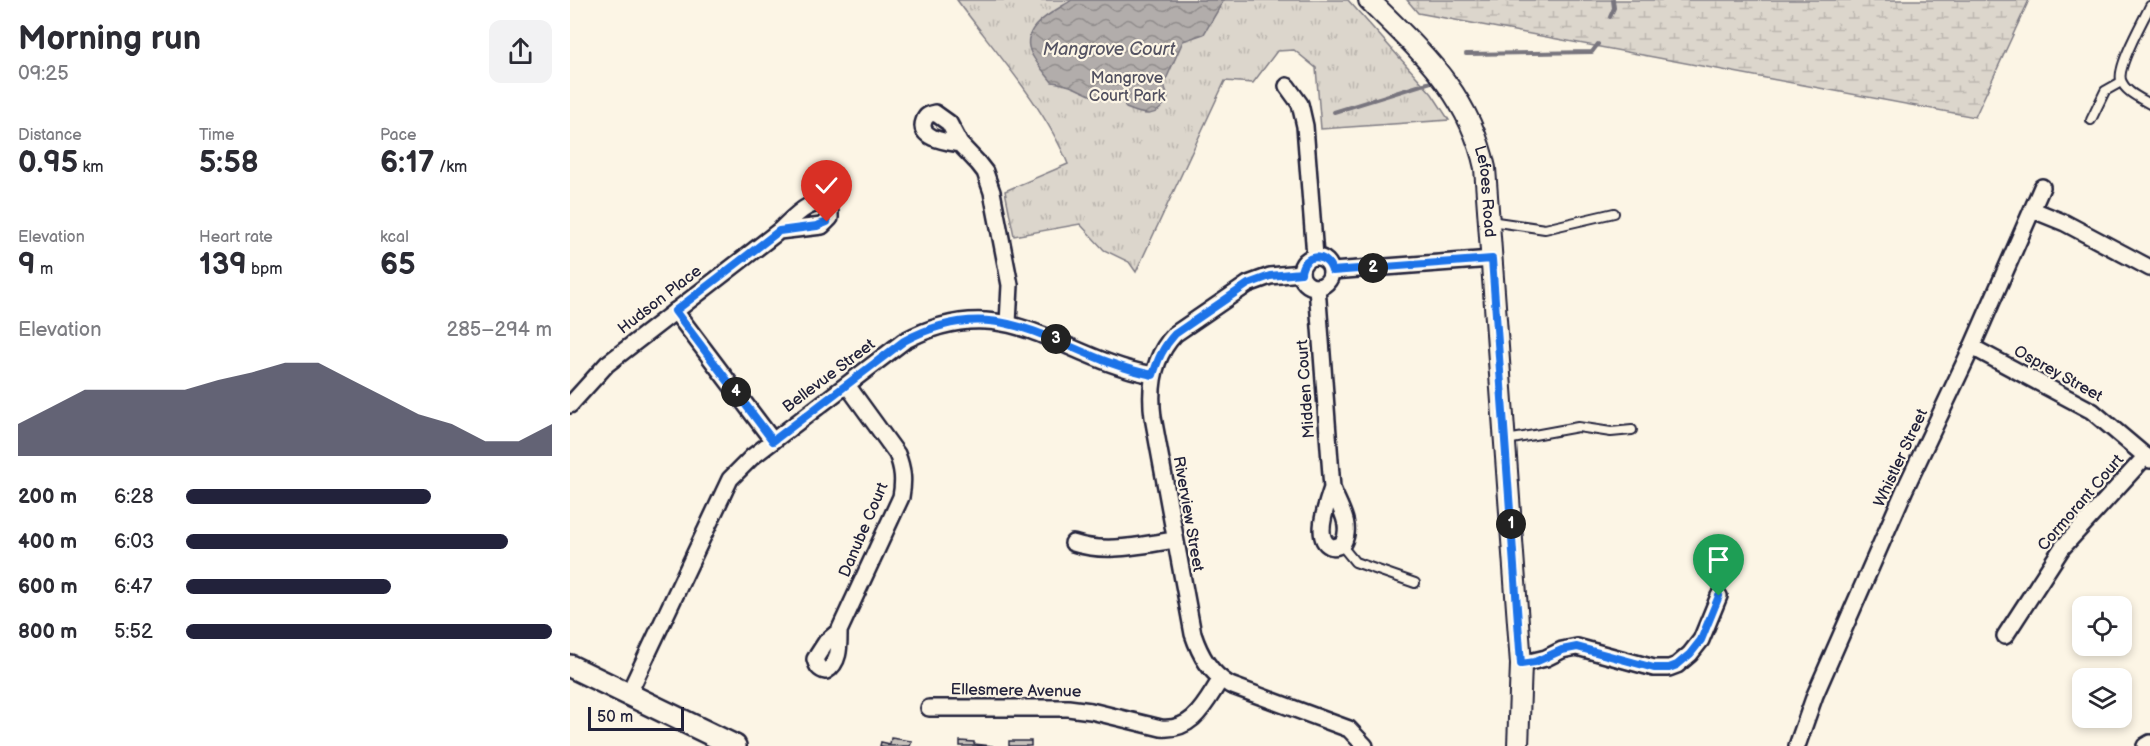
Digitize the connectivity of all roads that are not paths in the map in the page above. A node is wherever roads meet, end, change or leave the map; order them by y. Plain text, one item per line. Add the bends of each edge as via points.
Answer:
1 (1370, 0) edge
2 (2150, 6) edge
3 (2121, 82) junction
4 (1287, 86) dead end
5 (2150, 104) edge
6 (2091, 120) dead end
7 (960, 144) dead end
8 (2042, 187) dead end
9 (2033, 210) junction
10 (1614, 213) dead end
11 (1490, 221) junction
12 (779, 231) dead end
13 (1315, 256) junction
14 (1492, 259) junction
15 (2150, 268) edge
16 (1332, 271) junction
17 (1301, 273) junction
18 (1317, 287) junction
19 (675, 311) junction
20 (1008, 323) junction
21 (1972, 347) junction
22 (1153, 375) junction
23 (847, 385) junction
24 (570, 405) edge
25 (1632, 430) dead end
26 (773, 441) junction
27 (1505, 441) junction
28 (2148, 458) edge
29 (1332, 488) junction
30 (1174, 540) junction
31 (1073, 543) dead end
32 (1341, 545) junction
33 (1415, 583) dead end
34 (1719, 596) dead end
35 (838, 631) dead end
36 (2005, 636) dead end
37 (1521, 664) junction
38 (570, 666) edge
39 (1221, 680) junction
40 (628, 695) junction
41 (929, 708) dead end
42 (2150, 743) edge
43 (735, 746) edge
44 (1365, 746) edge
45 (1518, 746) edge
46 (1797, 746) edge
47 (2145, 746) edge

1 - 11 street, Lefoes Road via 1437,71 1469,117 1481,148
2 - 3 lane via 2124,62
3 - 5 lane
3 - 6 lane via 2105,91
4 - 13 street via 1300,104 1305,126
7 - 20 street via 985,172 992,192 1010,285
8 - 9 street, Whistler Street
9 - 15 street
9 - 21 street, Whistler Street
10 - 11 lane via 1545,229
11 - 14 street, Lefoes Road
12 - 19 street, Hudson Place
13 - 16 street via 1328,262
13 - 17 street via 1303,264
14 - 16 street
14 - 27 street, Lefoes Road
16 - 18 street via 1326,284
17 - 18 street via 1304,282
17 - 22 street, Riverview Street via 1259,279 1218,303 1175,334 1158,358
18 - 29 street, Midden Court
19 - 24 street, Hudson Place via 601,369
19 - 26 street
20 - 22 street, Bellevue Street via 1060,340 1117,367
20 - 23 street, Bellevue Street via 965,320 919,333
21 - 28 street, Osprey Street via 2092,411
21 - 46 street, Whistler Street via 1905,489 1815,695
22 - 30 street, Riverview Street via 1152,410
23 - 26 street, Bellevue Street
23 - 35 street, Danube Court via 897,454 903,482 901,497
25 - 27 lane via 1611,432 1578,427
26 - 40 street, Bellevue Street via 730,479
27 - 37 street, Lefoes Road
28 - 36 street, Cormorant Court via 2062,548
29 - 32 street, Midden Court via 1344,516 1346,534
29 - 32 street, Midden Court via 1324,512 1323,532 1331,547
30 - 31 street via 1105,548
30 - 39 street, Riverview Street via 1193,634 1209,667
32 - 33 lane, Midden Court via 1355,562
34 - 37 street via 1701,640 1690,654 1669,668 1654,668 1577,647
37 - 45 street, Lefoes Road
38 - 40 main road
39 - 41 street, Ellesmere Avenue via 1190,721 1171,729 1068,708
39 - 44 street via 1348,729
40 - 43 main road
42 - 47 street

